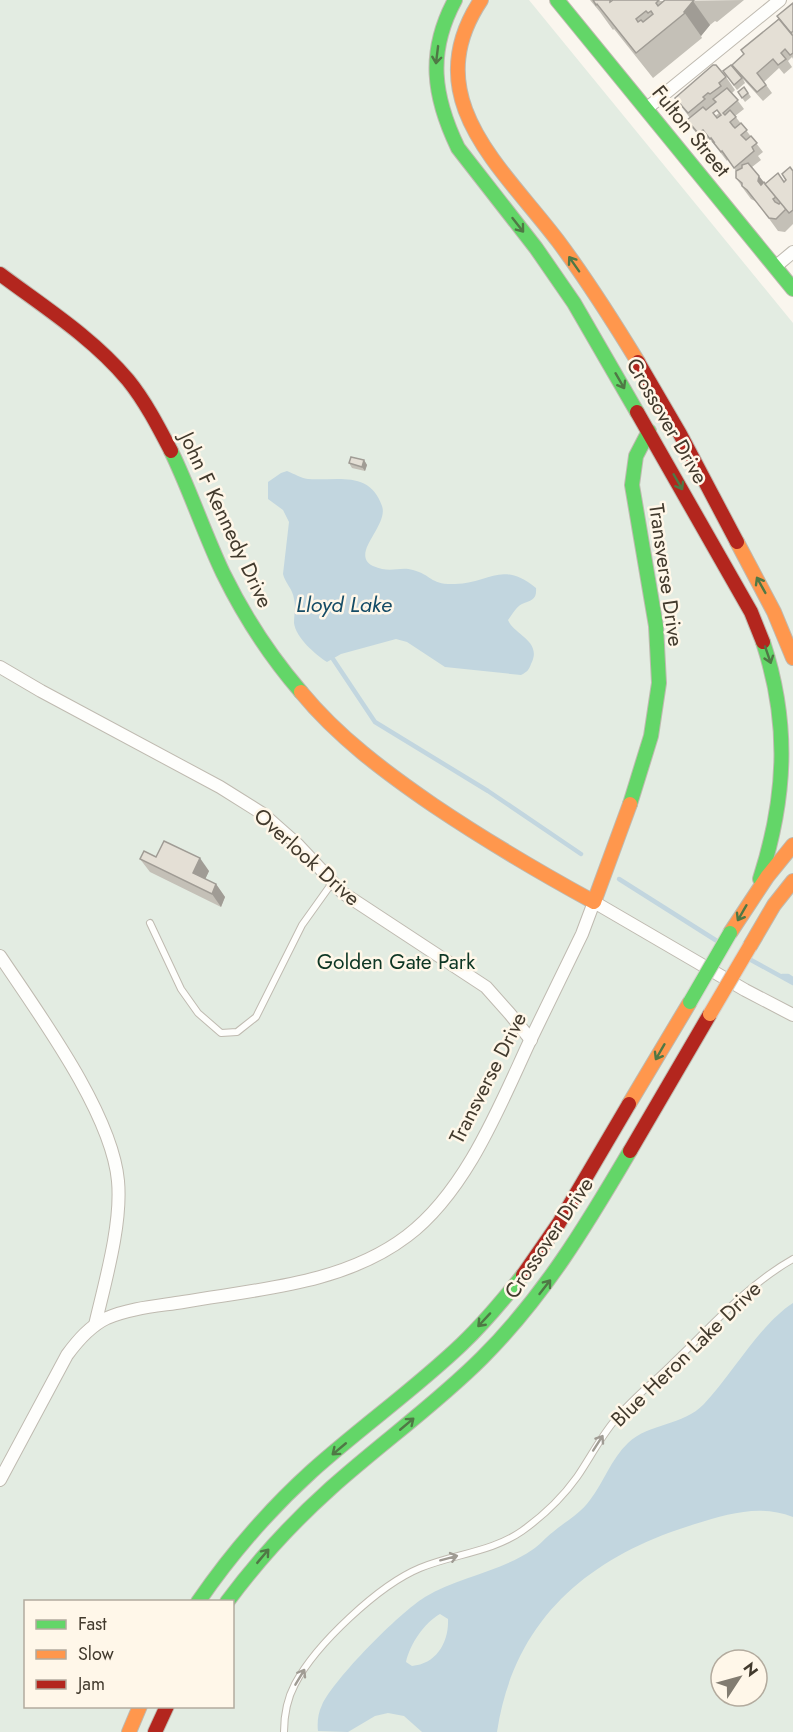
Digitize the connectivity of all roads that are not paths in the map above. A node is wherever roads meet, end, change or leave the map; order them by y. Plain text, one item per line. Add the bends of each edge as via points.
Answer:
1 (455, 0) edge
2 (481, 0) edge
3 (557, 0) edge
4 (780, 0) edge
5 (646, 109) junction
6 (793, 252) edge
7 (775, 267) junction
8 (0, 274) edge
9 (793, 289) edge
10 (607, 312) junction
11 (649, 431) junction
12 (712, 494) junction
13 (793, 658) edge
14 (0, 667) edge
15 (793, 845) edge
16 (793, 856) edge
17 (793, 881) edge
18 (332, 883) junction
19 (754, 892) junction
20 (594, 902) junction
21 (774, 905) junction
22 (150, 923) dead end
23 (0, 956) edge
24 (793, 1015) edge
25 (531, 1040) junction
26 (793, 1259) edge
27 (95, 1325) junction
28 (0, 1480) edge
29 (199, 1600) edge
30 (229, 1600) edge
31 (140, 1708) edge
32 (167, 1708) edge
33 (129, 1732) edge
34 (155, 1732) edge
35 (284, 1732) edge

1 -> 11 main road, Crossover Drive via 444,20 436,56 437,94 448,130 562,285
10 -> 2 main road, Crossover Drive via 468,121 459,91 458,58 465,28
3 - 5 main road, Fulton Street
4 - 5 street
5 - 7 main road, Fulton Street
6 - 7 street
7 - 9 main road, Fulton Street
8 - 20 main road, John F Kennedy Drive via 89,341 141,398 167,442 236,599 268,649 322,716 368,757 425,799
10 - 11 main road via 648,397
10 - 12 main road, Crossover Drive via 669,413
11 - 12 main road via 675,442
11 -> 19 main road, Crossover Drive via 751,612 778,686 784,783 772,843
11 - 20 main road, Transverse Drive via 636,450 632,485 656,624 656,710 640,774
13 -> 12 main road, Crossover Drive via 771,602
14 - 18 street, Overlook Drive via 243,801 281,829
15 - 19 main road, Crossover Drive
16 - 21 main road, Crossover Drive
17 - 21 main road
18 - 22 lane via 302,925 256,1017 237,1032 221,1033 198,1013 181,989
18 - 25 street, Overlook Drive via 390,926 473,977
19 -> 29 main road, Crossover Drive, bridge via 559,1224 504,1299 446,1358 280,1502 240,1545
20 - 24 street
20 - 25 street, Transverse Drive
30 -> 21 main road, Crossover Drive, bridge via 271,1546 309,1507 462,1376 522,1315 559,1268
23 - 27 street via 80,1083 100,1121 116,1166 117,1211
25 - 27 street, Transverse Drive via 459,1178 423,1222 383,1252 318,1277 134,1310
35 -> 26 lane, Blue Heron Lake Drive via 286,1706 295,1683 351,1617 412,1572 498,1545 532,1523 565,1493 605,1432 627,1407 736,1303
27 - 28 street, Transverse Drive via 67,1355
31 - 33 main road
32 - 34 main road

